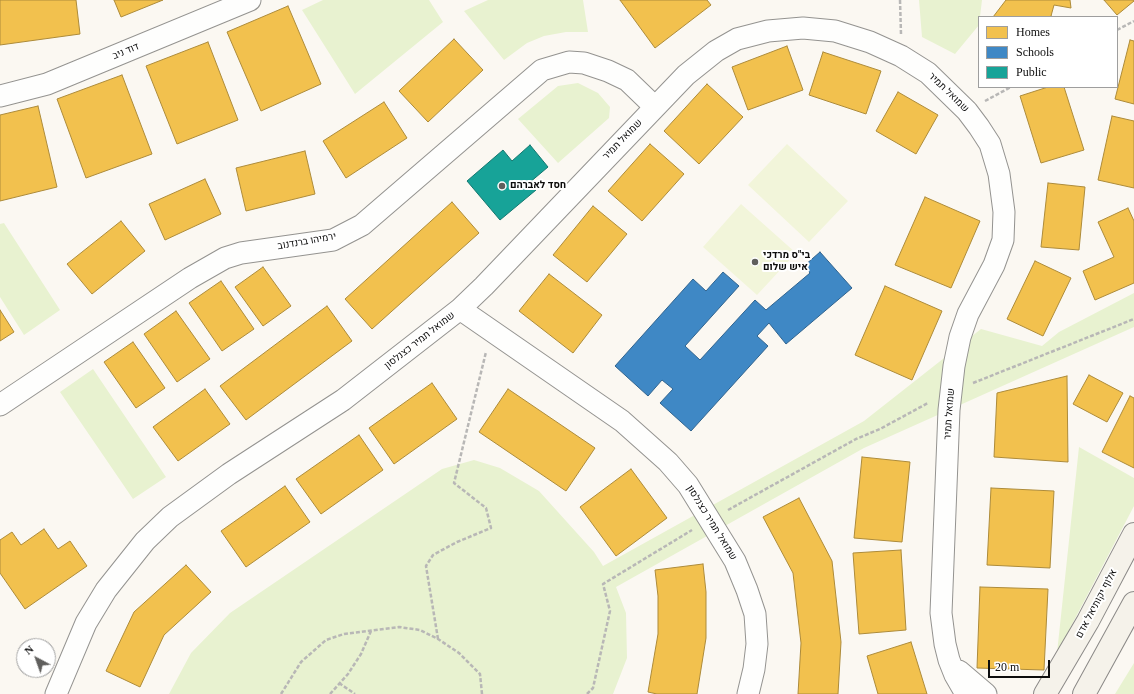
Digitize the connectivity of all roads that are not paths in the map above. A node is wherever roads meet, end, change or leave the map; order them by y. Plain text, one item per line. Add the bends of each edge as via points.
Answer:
1 (250, 0) edge
2 (0, 96) edge
3 (655, 107) junction
4 (463, 309) junction
5 (0, 405) edge
6 (1134, 534) edge
7 (1134, 602) edge
8 (949, 660) junction
9 (56, 694) edge
10 (748, 694) edge
11 (966, 694) edge
12 (986, 694) edge
13 (1045, 694) edge
14 (1084, 694) edge

1 - 2 street, דוד ניב via 47,84
3 - 4 street, שמואל תמיר
3 - 5 street, ירמיהו ברנדנוב via 627,80 584,63 569,62 542,70 362,225 333,240 241,252 225,258 190,278
3 - 8 street, שמואל תמיר via 686,75 716,51 737,39 768,31 803,28 835,31 870,42 901,56 928,73 967,111 990,144 999,174 1004,212 1003,240 994,264 968,314 954,366 941,578 941,614
4 - 9 street, שמואל תמיר כצנלסון via 343,400 218,482 165,522 145,541 106,590 86,623
4 - 10 street, שמואל תמיר כצנלסון via 622,421 668,462 688,485 735,561 754,614 757,644
6 - 13 street, אלוף יקותיאל אדם via 1088,622
7 - 14 street
8 - 11 street, שמואל תמיר
8 - 12 street, שמואל תמיר via 963,676

